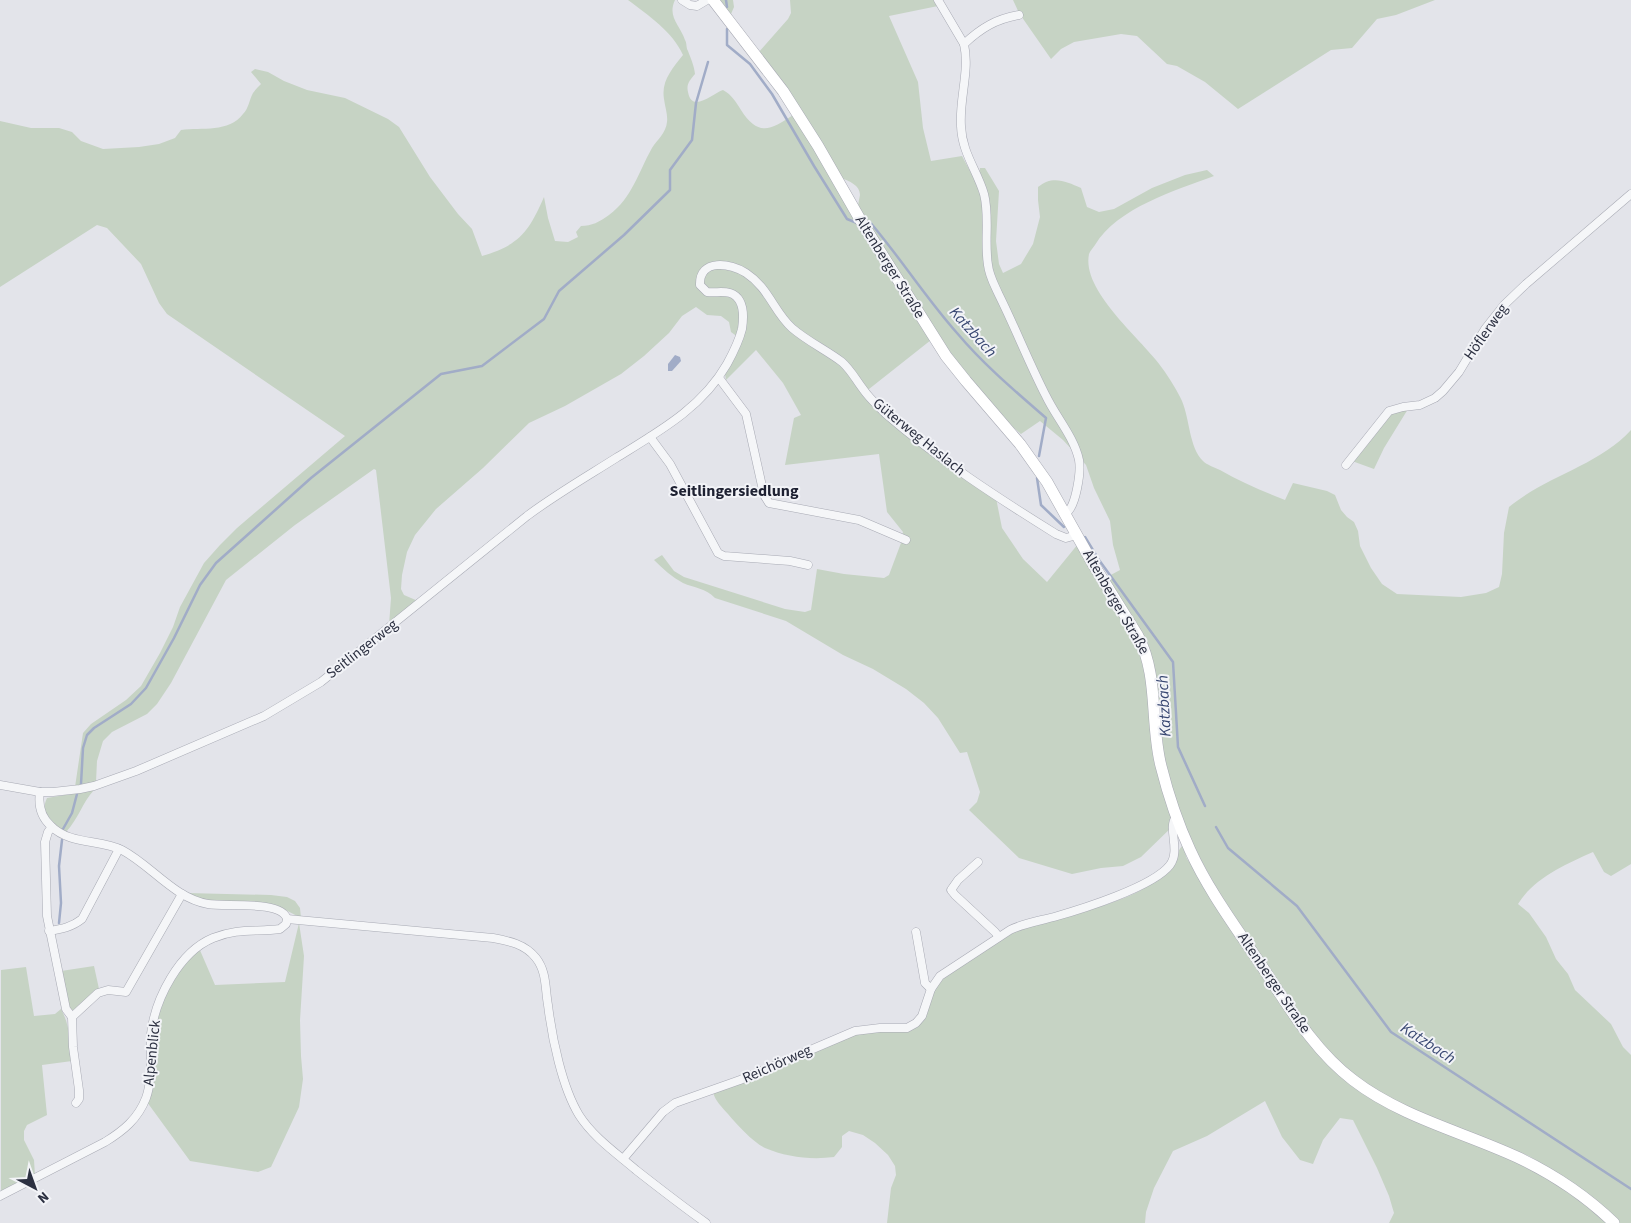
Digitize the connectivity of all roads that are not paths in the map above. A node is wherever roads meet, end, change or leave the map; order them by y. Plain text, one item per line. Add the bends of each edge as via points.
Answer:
1 (682, 0) edge
2 (707, 0) edge
3 (713, 0) edge
4 (938, 0) edge
5 (1019, 15) dead end
6 (964, 44) junction
7 (1631, 194) edge
8 (719, 378) junction
9 (650, 437) junction
10 (1346, 465) dead end
11 (1066, 513) junction
12 (1077, 535) junction
13 (906, 540) dead end
14 (808, 565) dead end
15 (0, 785) edge
16 (40, 792) junction
17 (1177, 816) junction
18 (52, 827) junction
19 (119, 849) junction
20 (978, 862) dead end
21 (182, 894) junction
22 (287, 919) junction
23 (49, 931) junction
24 (916, 932) dead end
25 (999, 937) junction
26 (931, 989) junction
27 (72, 1017) junction
28 (76, 1103) dead end
29 (623, 1159) junction
30 (0, 1196) edge
31 (706, 1223) edge
32 (1614, 1223) edge

1 - 2 street via 697,6
3 - 11 street, Altenberger Straße via 783,92 946,356 1028,454
4 - 6 street
5 - 6 street via 989,24
6 - 11 street via 967,55 961,128 967,156 981,184 986,205 988,267 1039,384 1077,454 1079,474 1072,506
7 - 10 street, Höflerweg via 1504,305 1443,391 1420,406 1389,411
8 - 9 street, Güterweg Haslach via 693,406
8 - 12 street, Güterweg Haslach via 741,332 742,305 735,295 707,292 700,281 706,270 726,264 756,280 794,330 842,362 878,406 957,469 1056,534 1066,538
8 - 13 street via 746,414 764,496 769,503 858,520
9 - 14 street via 670,464 718,553
9 - 16 street, Seitlingerweg via 527,516 321,682 281,706 110,781 80,789
11 - 12 street, Altenberger Straße
12 - 17 street, Altenberger Straße via 1144,648 1152,676 1158,753
15 - 16 street
16 - 18 street via 44,818
17 - 25 street, Reichörweg via 1173,822 1174,854 1158,876 1086,907 1021,924
17 - 32 street, Altenberger Straße via 1189,849 1218,900 1304,1030 1331,1062 1387,1102 1534,1166 1588,1200
18 - 19 street via 72,838 109,844
18 - 23 street via 45,842
19 - 21 street
19 - 23 street via 82,919 62,929
20 - 25 street via 952,890
21 - 22 street via 201,903 280,909
21 - 27 street via 126,992 108,990 98,993
22 - 29 street via 492,938 510,941 529,950 542,967 545,977 554,1037 573,1104 588,1127
22 - 30 street, Alpenblick via 280,929 232,932 201,944 190,953 170,980 156,1015 146,1098 136,1118 105,1142
23 - 27 street via 66,1009
24 - 26 street via 925,983
25 - 26 street, Reichörweg via 947,970
26 - 29 street, Reichörweg via 922,1016 907,1028 855,1031 740,1080 675,1103 663,1112
27 - 28 street via 80,1090
29 - 31 street

